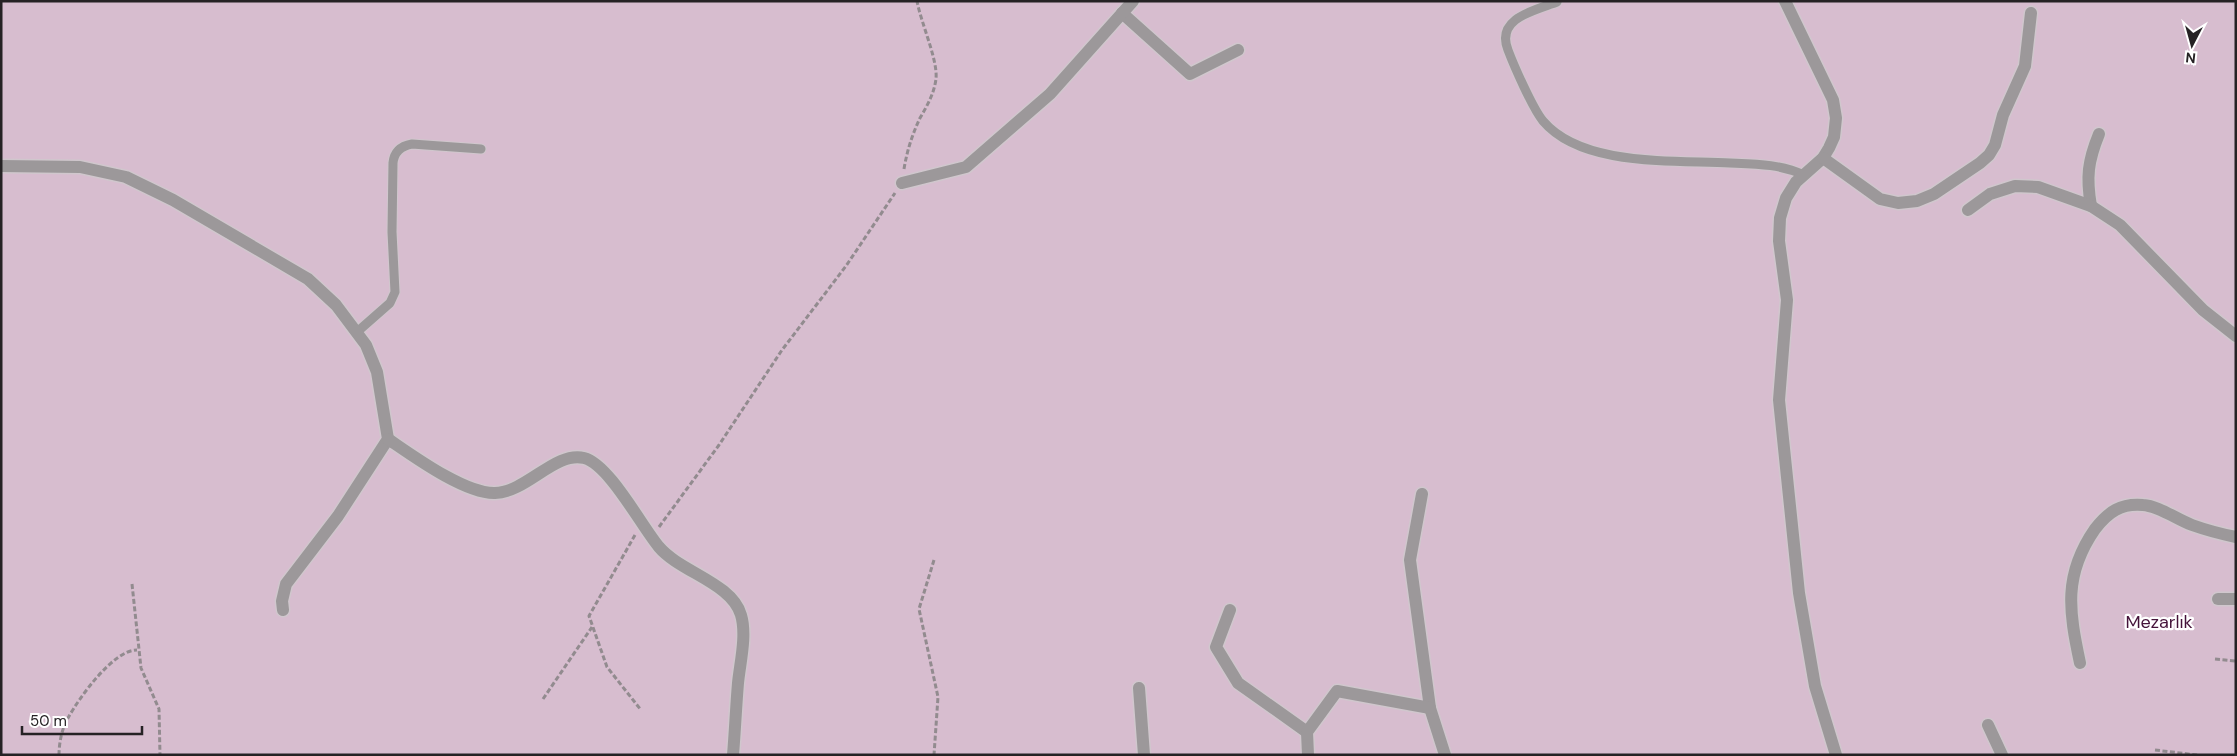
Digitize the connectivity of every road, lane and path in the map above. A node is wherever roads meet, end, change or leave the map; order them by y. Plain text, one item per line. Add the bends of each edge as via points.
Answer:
1 (917, 1) edge
2 (1133, 1) edge
3 (1785, 1) edge
4 (1557, 2) edge
5 (1122, 13) junction
6 (2031, 13) dead end
7 (1238, 50) dead end
8 (2099, 134) dead end
9 (481, 149) dead end
10 (1823, 158) junction
11 (1, 166) edge
12 (1804, 175) junction
13 (902, 183) junction
14 (2091, 206) junction
15 (1968, 210) dead end
16 (357, 332) junction
17 (2236, 336) edge
18 (388, 439) junction
19 (1422, 494) dead end
20 (643, 522) junction
21 (652, 537) junction
22 (2236, 537) edge
23 (934, 560) dead end
24 (132, 584) dead end
25 (2236, 599) edge
26 (2218, 600) dead end
27 (283, 610) dead end
28 (1230, 610) dead end
29 (593, 627) junction
30 (138, 650) junction
31 (2215, 659) dead end
32 (2236, 661) edge
33 (2080, 663) dead end
34 (1139, 688) dead end
35 (542, 699) dead end
36 (1430, 708) junction
37 (640, 710) dead end
38 (1988, 725) dead end
39 (1307, 732) junction
40 (2155, 750) dead end
41 (59, 755) edge
42 (160, 755) edge
43 (733, 755) edge
44 (934, 755) edge
45 (1144, 755) edge
46 (1308, 755) edge
47 (1445, 755) edge
48 (1836, 755) edge
49 (2002, 755) edge
50 (2197, 755) edge

1 - 13 path via 936,79 931,99 908,148
2 - 5 street
3 - 10 street via 1835,109 1834,137
4 - 12 lane via 1516,18 1508,29 1506,43 1541,119 1558,136 1577,147 1598,153 1634,158 1774,165
5 - 7 street via 1190,74
5 - 13 street via 1050,94 966,167
6 - 10 street via 2025,66 1995,145 1980,163 1934,194 1917,201 1898,203 1880,199
8 - 14 street via 2088,173
9 - 16 lane via 412,144 396,154 393,163 392,232 395,292 390,304
10 - 12 street
11 - 16 street via 80,167 126,177 173,200 308,279 336,305
12 - 48 street via 1790,190 1780,218 1779,241 1787,307 1779,379 1780,423 1799,593 1813,677
13 - 21 path
14 - 15 street via 2038,186 2015,186 1990,194
14 - 17 street via 2120,225 2203,310
16 - 18 street via 377,372
18 - 20 street via 432,468 479,491 494,493 522,486 563,461 582,457 596,464
18 - 27 street via 338,516 286,584
19 - 36 street via 1410,560
20 - 21 street
20 - 29 path via 589,616
21 - 43 street via 673,562 730,597 742,616
22 - 33 street via 2192,525 2146,505 2130,504 2104,518 2084,545 2072,576 2071,620
23 - 44 path via 920,609 938,697
24 - 30 path
25 - 26 street
28 - 39 street via 1216,647 1238,683
29 - 35 path
29 - 37 path via 607,667
30 - 41 path via 121,654 83,695 67,719
30 - 42 path via 141,668 159,709
31 - 32 path
34 - 45 street
36 - 39 street via 1337,691
36 - 47 street
38 - 49 street
39 - 46 street
40 - 50 path

